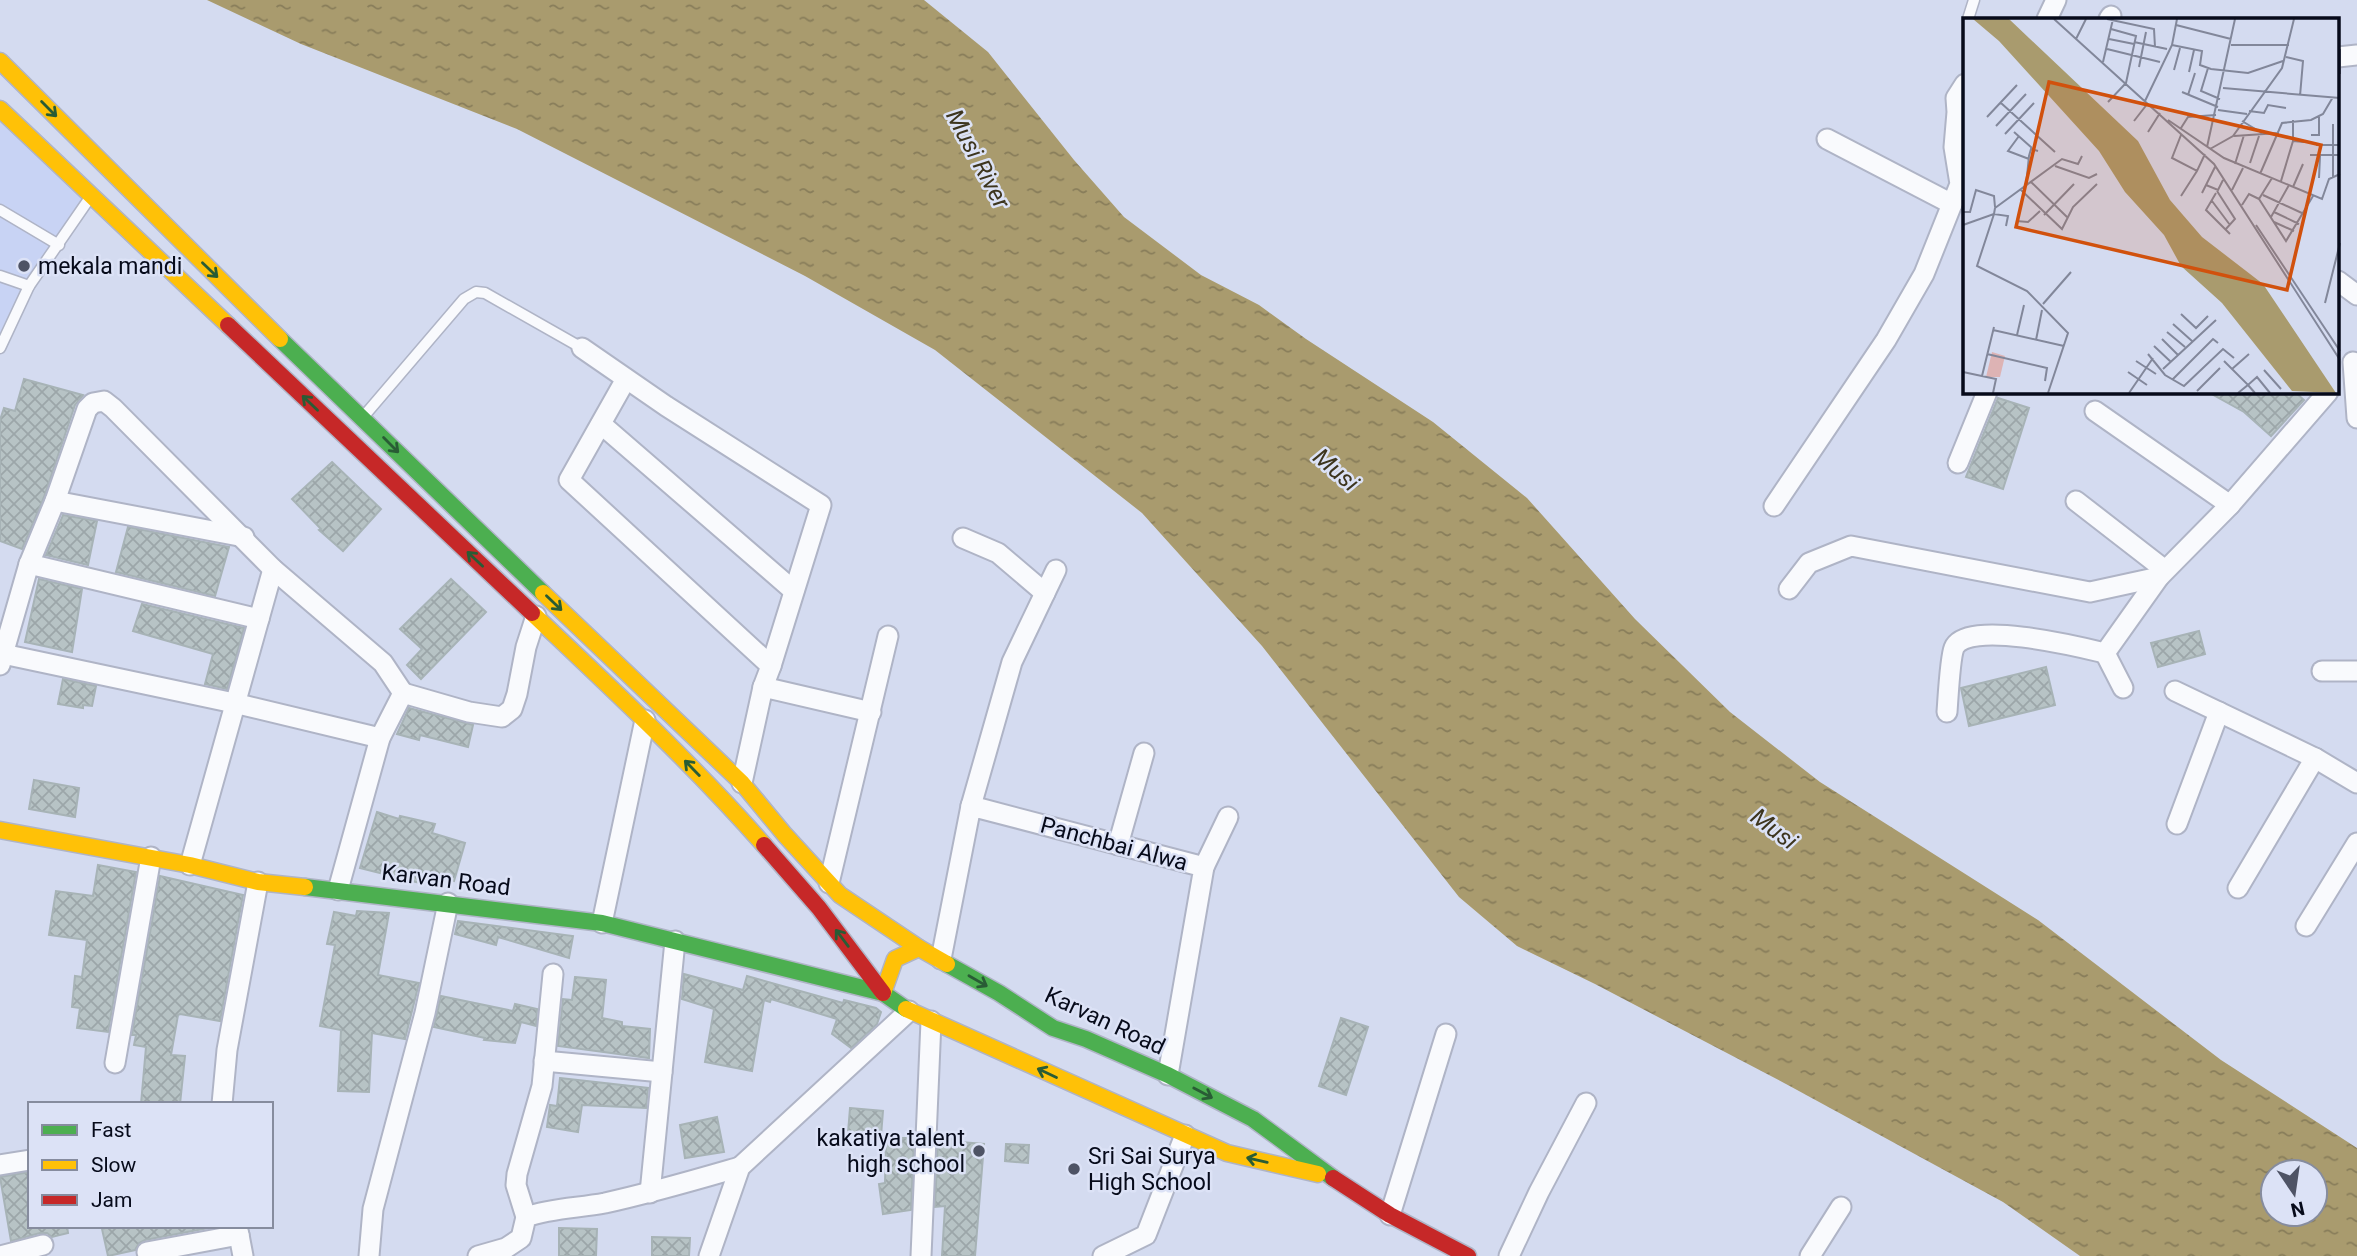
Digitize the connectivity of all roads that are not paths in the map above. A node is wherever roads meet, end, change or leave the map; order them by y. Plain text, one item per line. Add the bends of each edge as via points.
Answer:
1 (1974, 0) edge
2 (2056, 0) edge
3 (1968, 18) edge
4 (2047, 18) edge
5 (0, 61) edge
6 (1963, 87) edge
7 (0, 109) edge
8 (1827, 139) dead end
9 (1963, 185) edge
10 (92, 195) junction
11 (1952, 204) junction
12 (0, 210) edge
13 (59, 245) junction
14 (0, 276) edge
15 (2340, 283) edge
16 (29, 286) junction
17 (2357, 295) edge
18 (0, 348) edge
19 (582, 348) joint
20 (2355, 359) edge
21 (2340, 378) edge
22 (626, 379) junction
23 (1985, 394) edge
24 (2321, 394) edge
25 (2095, 411) dead end
26 (363, 417) junction
27 (2357, 418) edge
28 (601, 424) junction
29 (1958, 463) dead end
30 (55, 500) junction
31 (2076, 501) dead end
32 (2230, 505) junction
33 (1774, 506) dead end
34 (244, 537) junction
35 (963, 537) dead end
36 (29, 564) junction
37 (273, 569) junction
38 (1056, 570) dead end
39 (2162, 573) junction
40 (1789, 589) dead end
41 (794, 591) junction
42 (1045, 593) junction
43 (536, 616) junction
44 (259, 619) junction
45 (888, 636) dead end
46 (2105, 653) junction
47 (2, 660) edge
48 (771, 666) junction
49 (2322, 671) dead end
50 (2357, 671) edge
51 (762, 687) junction
52 (2123, 688) dead end
53 (2175, 691) dead end
54 (404, 693) junction
55 (234, 703) junction
56 (871, 712) junction
57 (1947, 712) dead end
58 (2219, 712) junction
59 (645, 720) junction
60 (380, 737) junction
61 (1144, 753) dead end
62 (2315, 758) junction
63 (742, 783) junction
64 (2357, 783) edge
65 (971, 806) junction
66 (1228, 817) dead end
67 (2177, 824) dead end
68 (0, 830) edge
69 (2357, 843) edge
70 (1118, 845) junction
71 (151, 857) junction
72 (190, 865) junction
73 (1204, 867) junction
74 (258, 882) junction
75 (829, 883) junction
76 (2238, 888) dead end
77 (338, 890) junction
78 (448, 903) junction
79 (603, 923) junction
80 (2306, 926) dead end
81 (675, 940) junction
82 (919, 948) junction
83 (941, 959) junction
84 (553, 974) dead end
85 (883, 993) junction
86 (909, 1011) junction
87 (931, 1021) junction
88 (1446, 1034) dead end
89 (544, 1061) junction
90 (115, 1063) dead end
91 (662, 1072) junction
92 (1168, 1075) junction
93 (222, 1102) edge
94 (1586, 1103) dead end
95 (1185, 1135) junction
96 (28, 1160) edge
97 (0, 1166) edge
98 (740, 1167) junction
99 (1323, 1172) junction
100 (650, 1193) junction
101 (1841, 1207) dead end
102 (1390, 1215) junction
103 (526, 1217) junction
104 (238, 1231) edge
105 (1146, 1235) junction
106 (43, 1245) dead end
107 (147, 1252) dead end
108 (513, 1252) edge
109 (0, 1256) edge
110 (243, 1256) edge
111 (369, 1256) edge
112 (478, 1256) edge
113 (709, 1256) edge
114 (921, 1256) edge
115 (1103, 1256) edge
116 (1146, 1256) edge
117 (1468, 1256) edge
118 (1509, 1256) edge
119 (1810, 1256) edge

1 - 3 lane
2 - 4 street
5 -> 26 street, Karvan Road
6 - 9 street via 1956,98 1954,147
7 - 10 street
8 - 11 street
9 - 11 street
10 - 13 lane
43 -> 10 street
11 - 33 street via 1924,274 1886,340
12 - 13 lane
13 - 16 lane
14 - 16 lane
15 - 17 street
16 - 18 lane
19 - 22 street
19 - 26 lane via 476,292 433,333
20 - 21 street
20 - 27 street
22 - 28 street
22 - 41 street via 821,505
23 - 29 street
24 - 32 street
25 - 32 street
26 -> 63 street, Karvan Road
28 - 41 street
28 - 48 street via 569,480
30 - 34 street
30 - 34 street via 87,409 104,401
30 - 36 street
31 - 39 street
32 - 39 street
34 - 37 street
35 - 42 street via 998,553
36 - 44 street
36 - 47 street
37 - 44 street
37 - 54 street via 383,663
38 - 42 street
39 - 40 street via 2090,592 1851,546 1809,563
39 - 46 street
41 - 48 street
42 - 65 street via 1012,662
43 - 54 street via 512,709 502,717
43 - 59 street
44 - 55 street
45 - 56 street
46 - 52 street
46 - 57 street via 2038,638 1963,638 1954,647
47 - 55 street
48 - 51 street
49 - 50 street
51 - 56 street
51 - 63 street
53 - 58 street
54 - 60 street
55 - 60 street
55 - 72 street
56 - 75 street
58 - 62 street
58 - 67 street
59 - 79 street
85 -> 59 street via 819,908
60 - 77 street
61 - 70 street
62 - 64 street
62 - 76 street
63 - 75 street, Karvan Road
65 - 70 street, Panchbai Alwa
65 - 83 street
66 - 73 street
68 - 71 street, Karvan Road
69 - 80 street
70 - 73 street, Panchbai Alwa
71 - 72 street, Karvan Road
71 - 90 street
72 - 74 street, Karvan Road
73 - 92 street, Panchbai Alwa
74 - 77 street, Karvan Road
74 - 93 street via 227,1050
75 - 82 street, Karvan Road
77 - 78 street, Karvan Road
78 - 79 street, Karvan Road
78 - 111 street via 425,1013 373,1209
79 - 81 street, Karvan Road
81 - 85 street, Karvan Road
81 - 91 street
82 - 83 street, Karvan Road
82 - 85 street via 895,959
83 -> 92 street, Karvan Road via 1053,1028
84 - 89 street
85 - 86 street, Karvan Road
86 - 87 street, Karvan Road
86 - 98 street
95 -> 87 street, Karvan Road
87 - 114 street
88 - 102 street
89 - 91 street
89 - 103 street via 542,1086 517,1174
91 - 100 street
92 -> 99 street, Karvan Road via 1252,1119
94 - 118 street
99 -> 95 street, Karvan Road via 1227,1153
95 - 105 street
96 - 97 street
98 - 100 street
98 - 113 street
99 - 102 street, Karvan Road
100 - 103 street
101 - 119 street
102 - 117 street, Karvan Road
103 - 108 street
104 - 107 street
104 - 110 street
105 - 115 street
105 - 116 street
106 - 109 street
108 - 112 street

